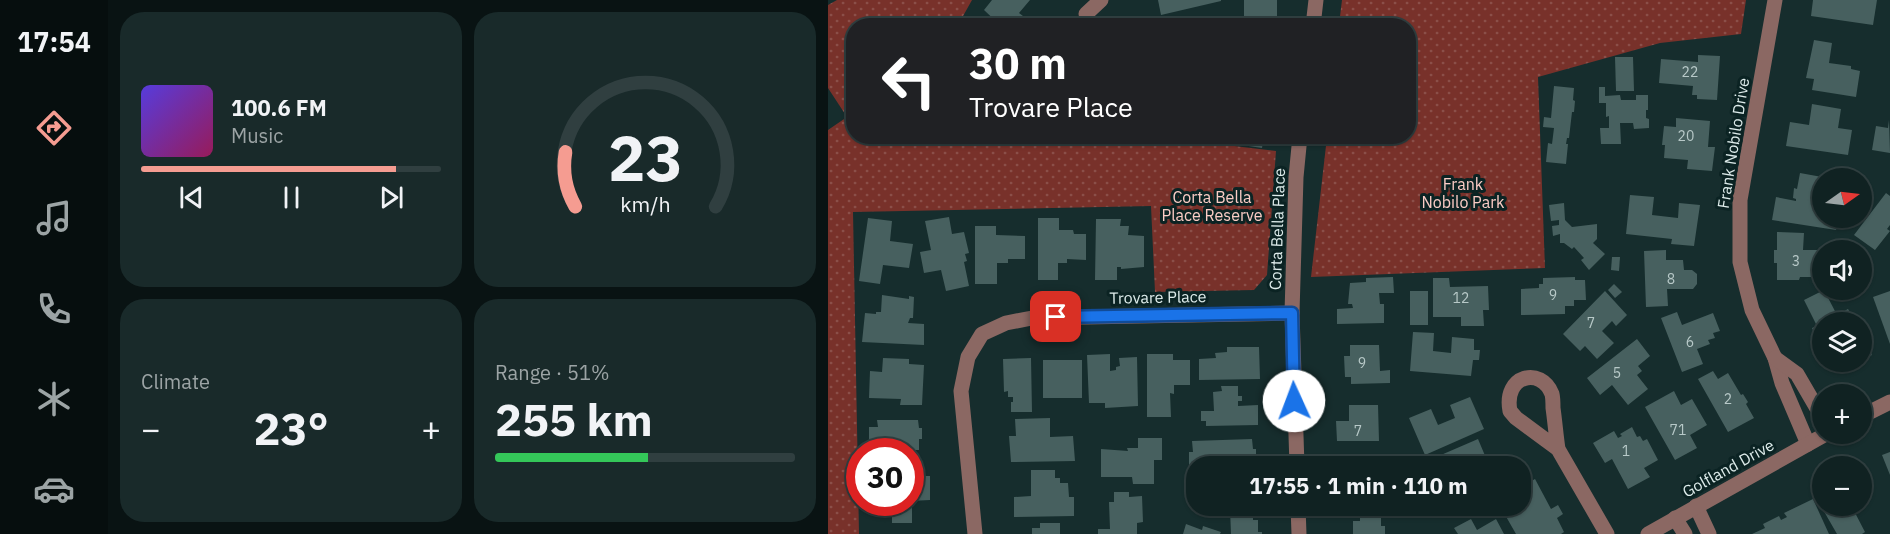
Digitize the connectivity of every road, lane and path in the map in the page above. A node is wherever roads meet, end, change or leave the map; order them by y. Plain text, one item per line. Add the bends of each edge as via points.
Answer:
1 (1101, 0) edge
2 (1316, 0) edge
3 (1774, 0) edge
4 (1086, 14) dead end
5 (1314, 18) edge
6 (1299, 144) edge
7 (1292, 313) junction
8 (1775, 358) junction
9 (1812, 400) edge
10 (1890, 402) edge
11 (1872, 411) edge
12 (1812, 442) edge
13 (1808, 444) junction
14 (1558, 449) junction
15 (1297, 456) edge
16 (1696, 506) junction
17 (1298, 516) edge
18 (1675, 518) junction
19 (975, 534) edge
20 (1299, 534) edge
21 (1606, 534) edge
22 (1648, 534) edge
23 (1685, 534) edge
24 (1709, 534) edge

1 - 4 street
2 - 5 street
3 - 8 street, Frank Nobilo Drive via 1740,200 1740,262 1752,310
6 - 7 street, Corta Bella Place
7 - 15 street, Corta Bella Place
7 - 19 street, Trovare Place via 1032,318 1006,323 982,334 968,357 961,391
8 - 9 street, Frank Nobilo Drive via 1797,374
8 - 13 street, Frank Nobilo Drive
10 - 11 street
12 - 13 street, Golfland Drive
13 - 16 street, Golfland Drive
14 - 14 street via 1552,394 1544,383 1532,377 1520,379 1510,394 1510,411
14 - 21 street
16 - 18 street, Golfland Drive
16 - 24 street
17 - 20 street
18 - 22 street, Golfland Drive
18 - 23 street

